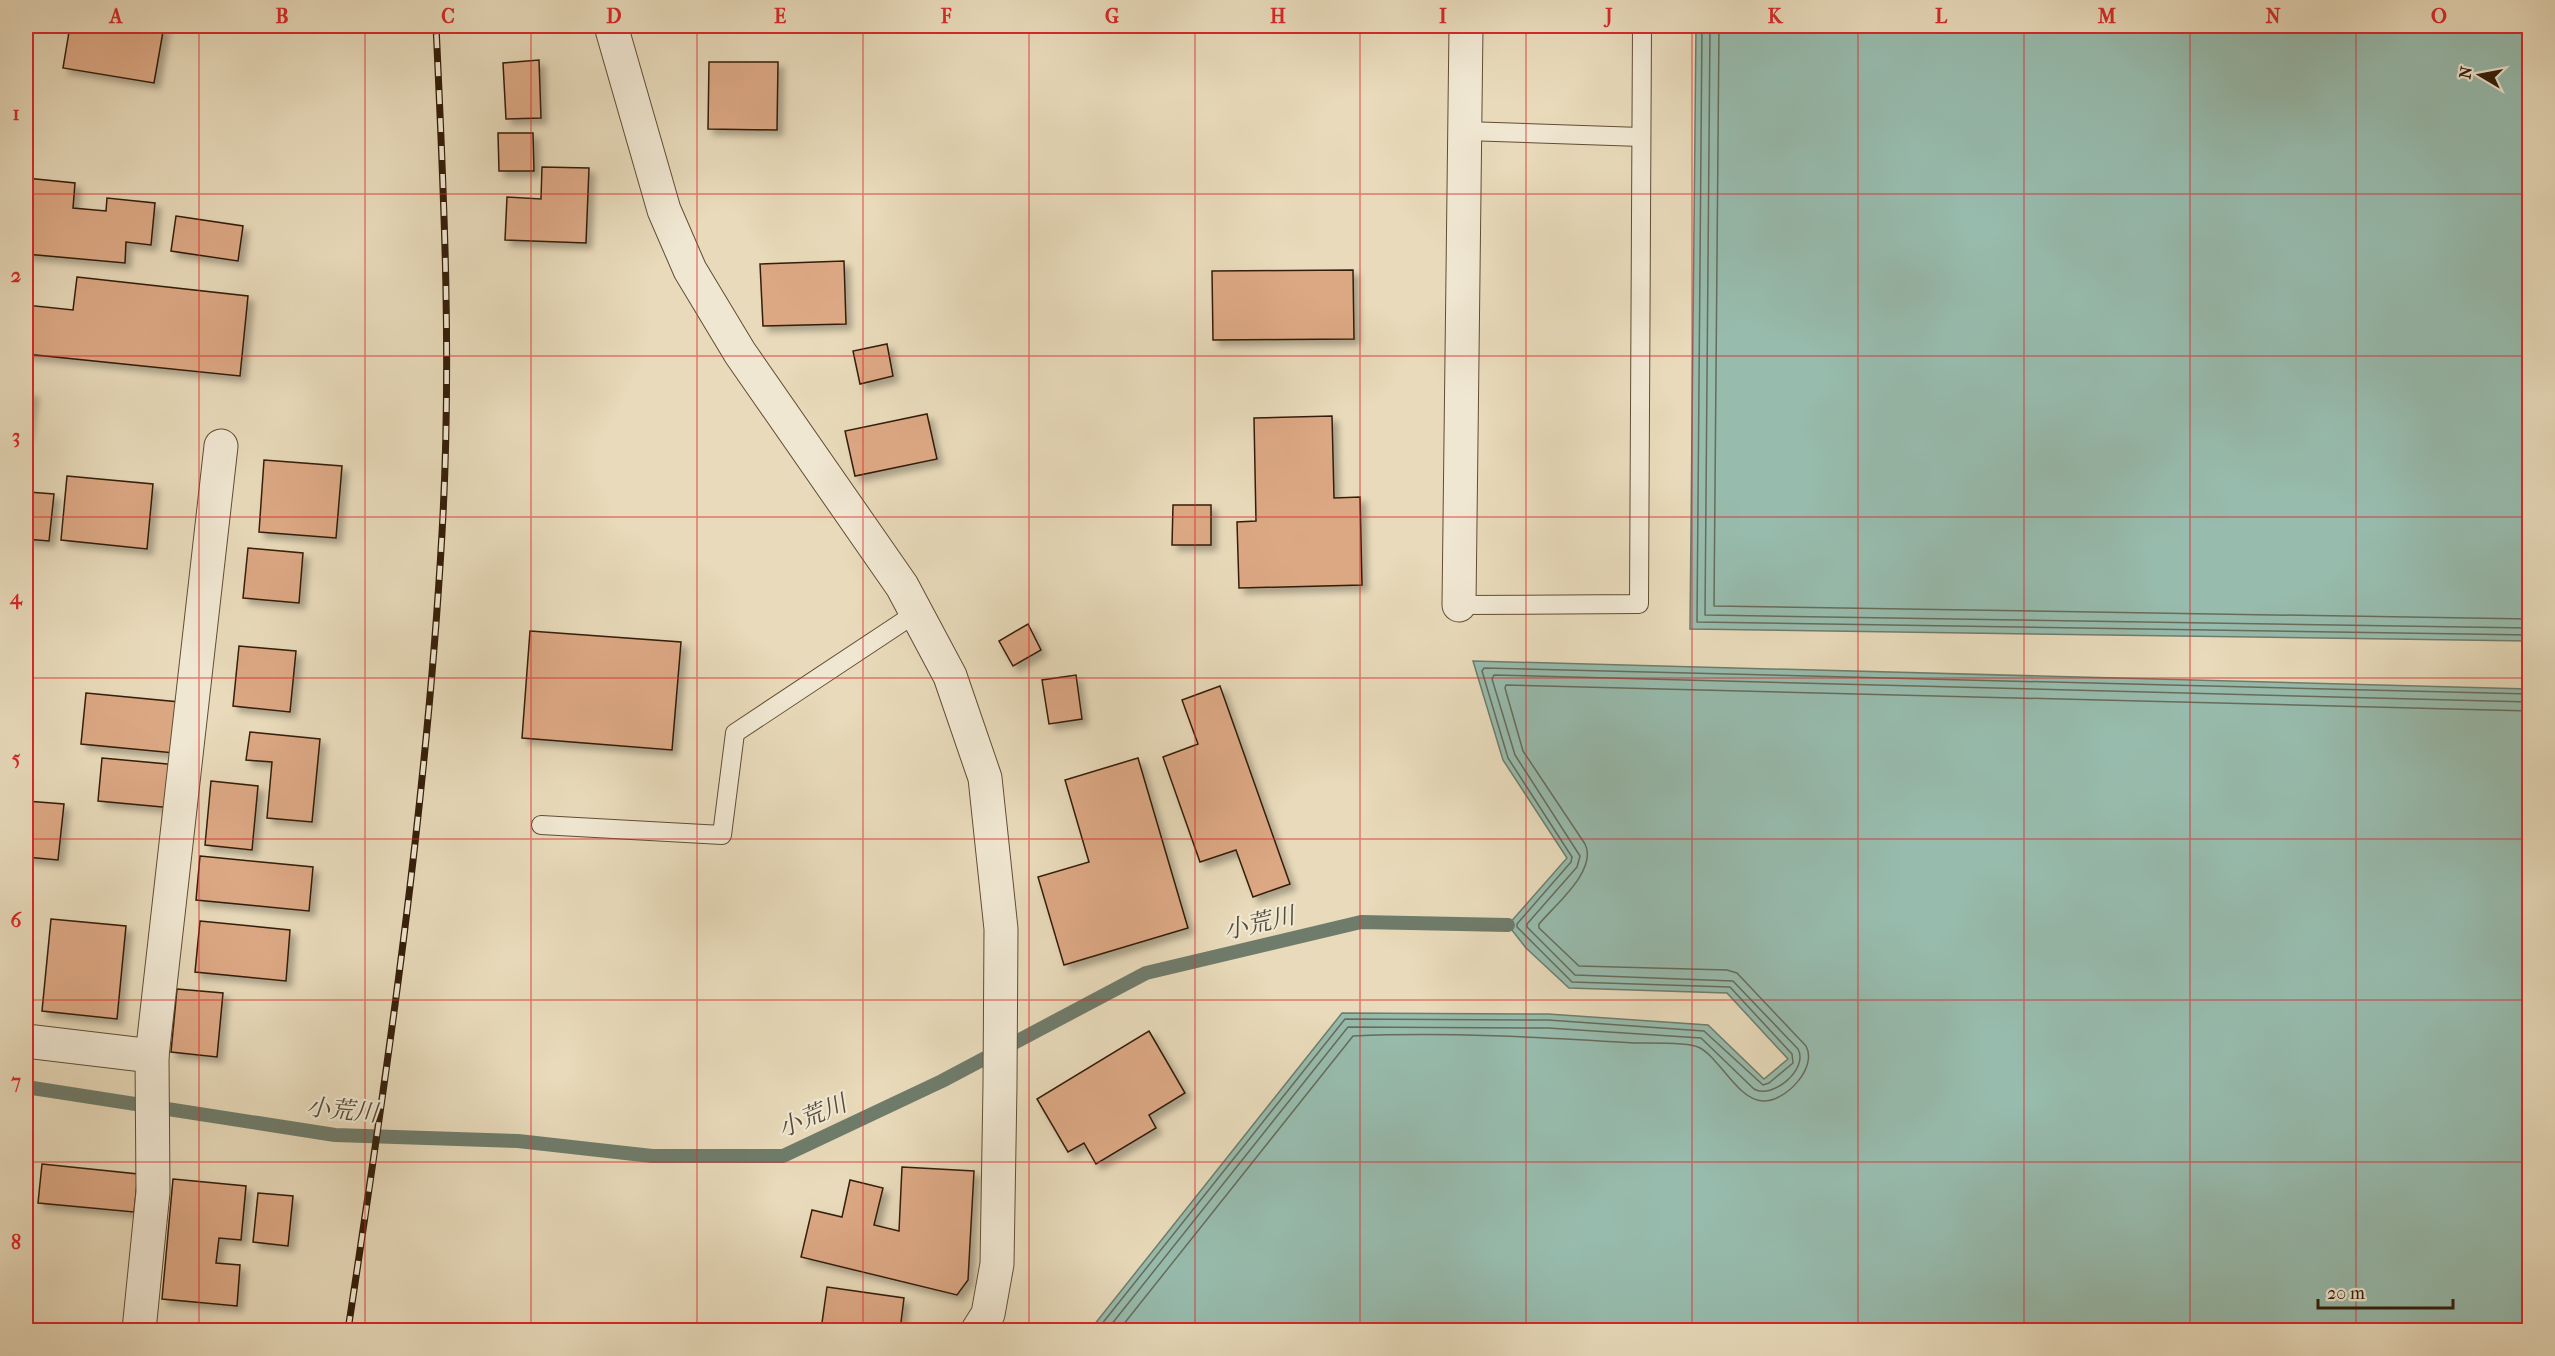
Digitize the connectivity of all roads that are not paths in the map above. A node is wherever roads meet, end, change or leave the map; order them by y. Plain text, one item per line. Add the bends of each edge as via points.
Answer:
1 (611, 26) edge
2 (1466, 26) edge
3 (1642, 26) edge
4 (1465, 131) junction
5 (1641, 136) junction
6 (221, 446) dead end
7 (1459, 605) joint
8 (916, 613) junction
9 (541, 825) dead end
10 (26, 1041) edge
11 (152, 1056) junction
12 (140, 1330) edge
13 (978, 1330) edge

1 - 8 street via 664,210 690,270 740,353 902,586
2 - 4 street
3 - 5 lane
4 - 5 lane
4 - 7 street
5 - 7 lane via 1639,604
6 - 11 street
8 - 9 lane via 735,733 722,835
8 - 13 street via 950,676 985,778 1001,929 997,1264 988,1314
10 - 11 street
11 - 12 street via 153,1192

